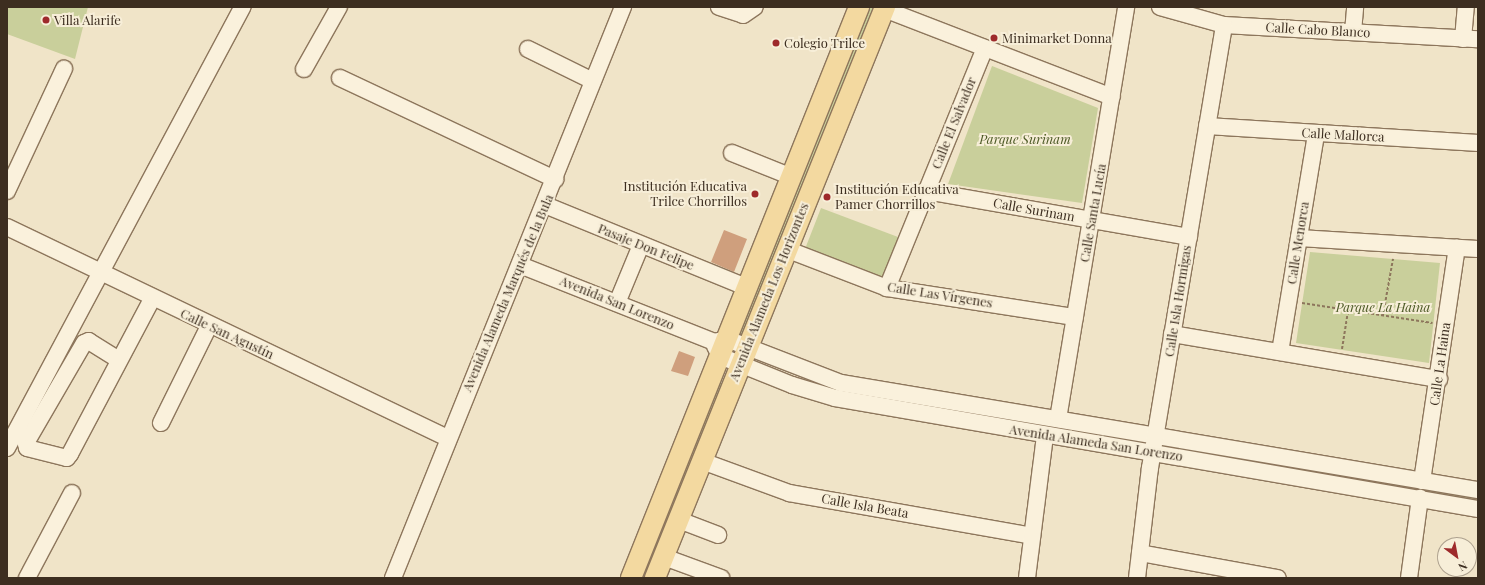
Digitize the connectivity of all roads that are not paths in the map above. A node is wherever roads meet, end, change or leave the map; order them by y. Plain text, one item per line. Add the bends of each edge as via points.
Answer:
1 (242, 7) edge
2 (338, 7) edge
3 (623, 7) edge
4 (719, 7) edge
5 (755, 7) edge
6 (860, 7) edge
7 (1126, 7) edge
8 (1160, 7) edge
9 (1355, 7) edge
10 (1466, 7) edge
11 (885, 8) edge
12 (1224, 25) junction
13 (1353, 32) junction
14 (1471, 39) edge
15 (985, 48) junction
16 (528, 50) dead end
17 (64, 69) dead end
18 (304, 69) dead end
19 (340, 78) dead end
20 (593, 80) junction
21 (1112, 97) junction
22 (1207, 126) junction
23 (1316, 134) junction
24 (1478, 143) edge
25 (732, 153) dead end
26 (792, 177) junction
27 (555, 179) junction
28 (7, 191) edge
29 (926, 191) junction
30 (545, 205) junction
31 (1091, 220) junction
32 (7, 227) edge
33 (1189, 237) junction
34 (1299, 238) junction
35 (641, 245) junction
36 (1457, 248) junction
37 (786, 249) junction
38 (1478, 249) edge
39 (520, 265) junction
40 (102, 275) junction
41 (748, 288) junction
42 (887, 288) junction
43 (152, 299) junction
44 (617, 303) junction
45 (1075, 317) junction
46 (209, 326) junction
47 (1172, 334) junction
48 (721, 346) junction
49 (1280, 352) junction
50 (744, 356) junction
51 (119, 360) junction
52 (1439, 380) junction
53 (1058, 419) junction
54 (161, 423) dead end
55 (1045, 436) junction
56 (1156, 436) junction
57 (448, 438) junction
58 (7, 448) edge
59 (1153, 452) junction
60 (702, 461) junction
61 (1422, 481) junction
62 (1478, 490) edge
63 (72, 493) dead end
64 (1420, 498) junction
65 (1478, 508) edge
66 (679, 520) junction
67 (718, 534) dead end
68 (1032, 536) junction
69 (1140, 553) junction
70 (664, 557) junction
71 (27, 578) edge
72 (393, 578) edge
73 (631, 578) edge
74 (655, 578) edge
75 (721, 578) edge
76 (1027, 578) edge
77 (1137, 578) edge
78 (1278, 578) edge
79 (1409, 578) edge

1 - 40 street
2 - 18 street
3 - 20 street, Avenida Alameda Marqués de la Bula
4 - 5 street via 743,14
6 - 26 main road, Avenida Alameda Los Horizontes
7 - 21 street, Calle Santa Lucía
8 - 12 street, Calle Cabo Blanco
9 - 13 street
10 - 14 street
11 - 15 street
11 - 37 main road, Avenida Alameda Los Horizontes
12 - 13 street, Calle Cabo Blanco
12 - 22 street, Calle Isla Hormigas
13 - 14 street, Calle Cabo Blanco
15 - 21 street
15 - 29 street, Calle El Salvador
16 - 20 street
17 - 28 street
19 - 27 street
20 - 27 street, Avenida Alameda Marqués de la Bula
21 - 31 street, Calle Santa Lucía
22 - 23 street, Calle Mallorca
22 - 33 street, Calle Isla Hormigas
23 - 24 street, Calle Mallorca
23 - 34 street, Calle Menorca
25 - 26 street
26 - 41 main road, Avenida Alameda Los Horizontes
27 - 30 street, Avenida Alameda Marqués de la Bula
29 - 31 street, Calle Surinam
29 - 42 street, Calle El Salvador
30 - 35 street, Pasaje Don Felipe
30 - 39 street, Avenida Alameda Marqués de la Bula
31 - 33 street, Calle Surinam
31 - 45 street, Calle Santa Lucía
32 - 40 street, Calle San Agustín
33 - 47 street, Calle Isla Hormigas
34 - 36 street
34 - 49 street, Calle Menorca
35 - 41 street, Pasaje Don Felipe
35 - 44 street
36 - 38 street
36 - 52 street, Calle La Haina
37 - 42 street, Calle Las Vírgenes
37 - 50 main road, Avenida Alameda Los Horizontes
39 - 44 street, Avenida San Lorenzo
39 - 57 street, Avenida Alameda Marqués de la Bula
40 - 43 street, Calle San Agustín
40 - 58 street
41 - 48 main road, Avenida Alameda Los Horizontes
42 - 45 street, Calle Las Vírgenes
43 - 46 street, Calle San Agustín
43 - 51 street
44 - 48 street, Avenida San Lorenzo
45 - 53 street, Calle Santa Lucía
46 - 54 street
46 - 57 street, Calle San Agustín
47 - 49 street
47 - 56 street, Calle Isla Hormigas
48 - 50 street, Avenida Alameda San Lorenzo
48 - 73 main road, Avenida Alameda Los Horizontes
49 - 52 street
50 - 53 street, Avenida Alameda San Lorenzo via 841,383
50 - 55 street, Avenida Alameda San Lorenzo via 835,398
50 - 60 main road, Avenida Alameda Los Horizontes
51 - 51 street via 67,458 27,448 26,443 84,343 89,342
52 - 61 street, Calle La Haina
53 - 56 street, Avenida Alameda San Lorenzo
55 - 59 street, Avenida Alameda San Lorenzo
55 - 68 street
56 - 59 street, Calle Isla Hormigas
56 - 61 street, Avenida Alameda San Lorenzo
57 - 72 street, Avenida Alameda Marqués de la Bula
59 - 64 street, Avenida Alameda San Lorenzo
59 - 69 street, Calle Isla Hormigas
60 - 66 main road, Avenida Alameda Los Horizontes
60 - 68 street, Calle Isla Beata via 789,493
61 - 62 street, Avenida Alameda San Lorenzo
63 - 71 street
64 - 65 street, Avenida Alameda San Lorenzo
64 - 79 street
66 - 67 street
66 - 70 main road, Avenida Alameda Los Horizontes
68 - 76 street
69 - 77 street, Calle Isla Hormigas
69 - 78 street
70 - 74 main road, Avenida Alameda Los Horizontes
70 - 75 street

